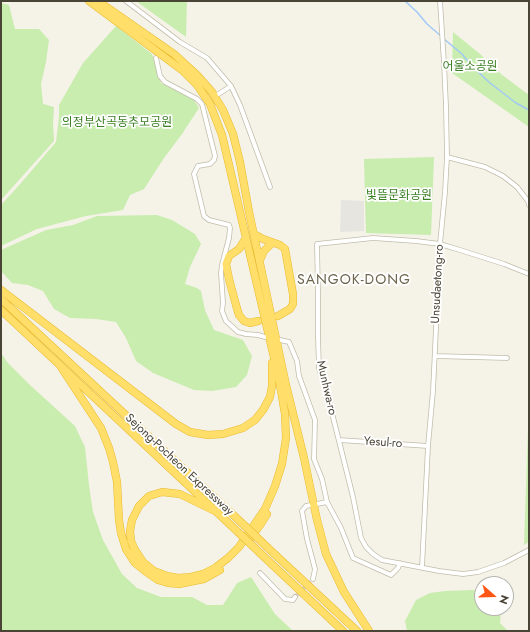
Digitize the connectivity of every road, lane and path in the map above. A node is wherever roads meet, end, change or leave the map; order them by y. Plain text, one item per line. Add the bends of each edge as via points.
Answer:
1 (89, 1) edge
2 (98, 1) edge
3 (126, 1) edge
4 (440, 1) edge
5 (156, 58) dead end
6 (231, 86) junction
7 (217, 95) dead end
8 (446, 157) junction
9 (270, 187) dead end
10 (529, 205) edge
11 (254, 234) junction
12 (246, 238) junction
13 (272, 243) junction
14 (440, 244) junction
15 (234, 252) junction
16 (251, 258) junction
17 (260, 260) junction
18 (529, 274) edge
19 (1, 290) edge
20 (1, 299) edge
21 (1, 310) edge
22 (278, 316) dead end
23 (258, 321) dead end
24 (265, 337) dead end
25 (280, 340) dead end
26 (271, 345) junction
27 (435, 356) junction
28 (508, 358) dead end
29 (61, 367) junction
30 (286, 385) junction
31 (339, 440) junction
32 (428, 446) junction
33 (328, 502) junction
34 (317, 504) dead end
35 (311, 505) dead end
36 (217, 512) junction
37 (529, 550) edge
38 (400, 563) junction
39 (422, 567) junction
40 (260, 573) dead end
41 (313, 579) dead end
42 (295, 597) dead end
43 (343, 631) edge
44 (356, 631) edge
45 (369, 631) edge

1 - 12 highway via 182,70 197,85 210,104 222,135
2 - 11 highway via 174,54 212,92 233,134
3 - 6 street via 180,42 207,58
4 - 8 street, Unsudaetong-ro
5 - 24 street via 160,76 165,82 203,103 216,156 210,164 198,166 194,174 204,216 230,228 221,273 222,311 226,321 238,332
6 - 7 street
6 - 9 street
8 - 10 street via 485,167 503,176 517,187
8 - 14 street, Unsudaetong-ro
11 - 13 highway
11 - 17 highway
12 - 15 highway
12 - 16 highway
13 - 17 highway
13 - 22 highway via 285,249 293,294 293,304
14 - 18 street, Munhwa-ro
14 - 27 street, Unsudaetong-ro
14 - 31 street, Munhwa-ro via 373,238 317,244 319,368
15 - 16 highway via 243,253
15 - 23 highway via 226,264 239,315 250,323
16 - 26 highway
17 - 30 highway
19 - 26 highway via 176,424 190,432 223,434 243,428 255,420 270,397 273,371
20 - 44 highway, Sejong-Pocheon Expressway, bridge
21 - 29 highway, Sejong-Pocheon Expressway
25 - 33 street via 289,342 315,420 314,459
26 - 36 highway via 284,407 286,438 282,464 276,486 265,509 239,547 215,568 197,576 178,578 154,571 143,562 131,541 132,520 139,506 149,496 162,492 180,494
27 - 28 street
27 - 32 street, Unsudaetong-ro
29 - 30 highway via 101,428 109,448 117,482 121,533 126,549 144,571 158,580 179,584 204,579 238,556 272,505 284,474 288,453 290,430
29 - 36 highway, Sejong-Pocheon Expressway
30 - 45 highway via 326,554 344,592
31 - 32 street, Yesul-ro
31 - 38 street, Munhwa-ro via 361,538 366,547 382,560
32 - 39 street, Unsudaetong-ro
33 - 34 street
33 - 38 street via 353,558 391,575
35 - 41 street via 302,511 315,569
36 - 43 highway, Sejong-Pocheon Expressway, bridge
37 - 39 street, Munhwa-ro via 504,563 478,572 463,574
38 - 39 street, Munhwa-ro
40 - 42 street via 285,599 293,600

